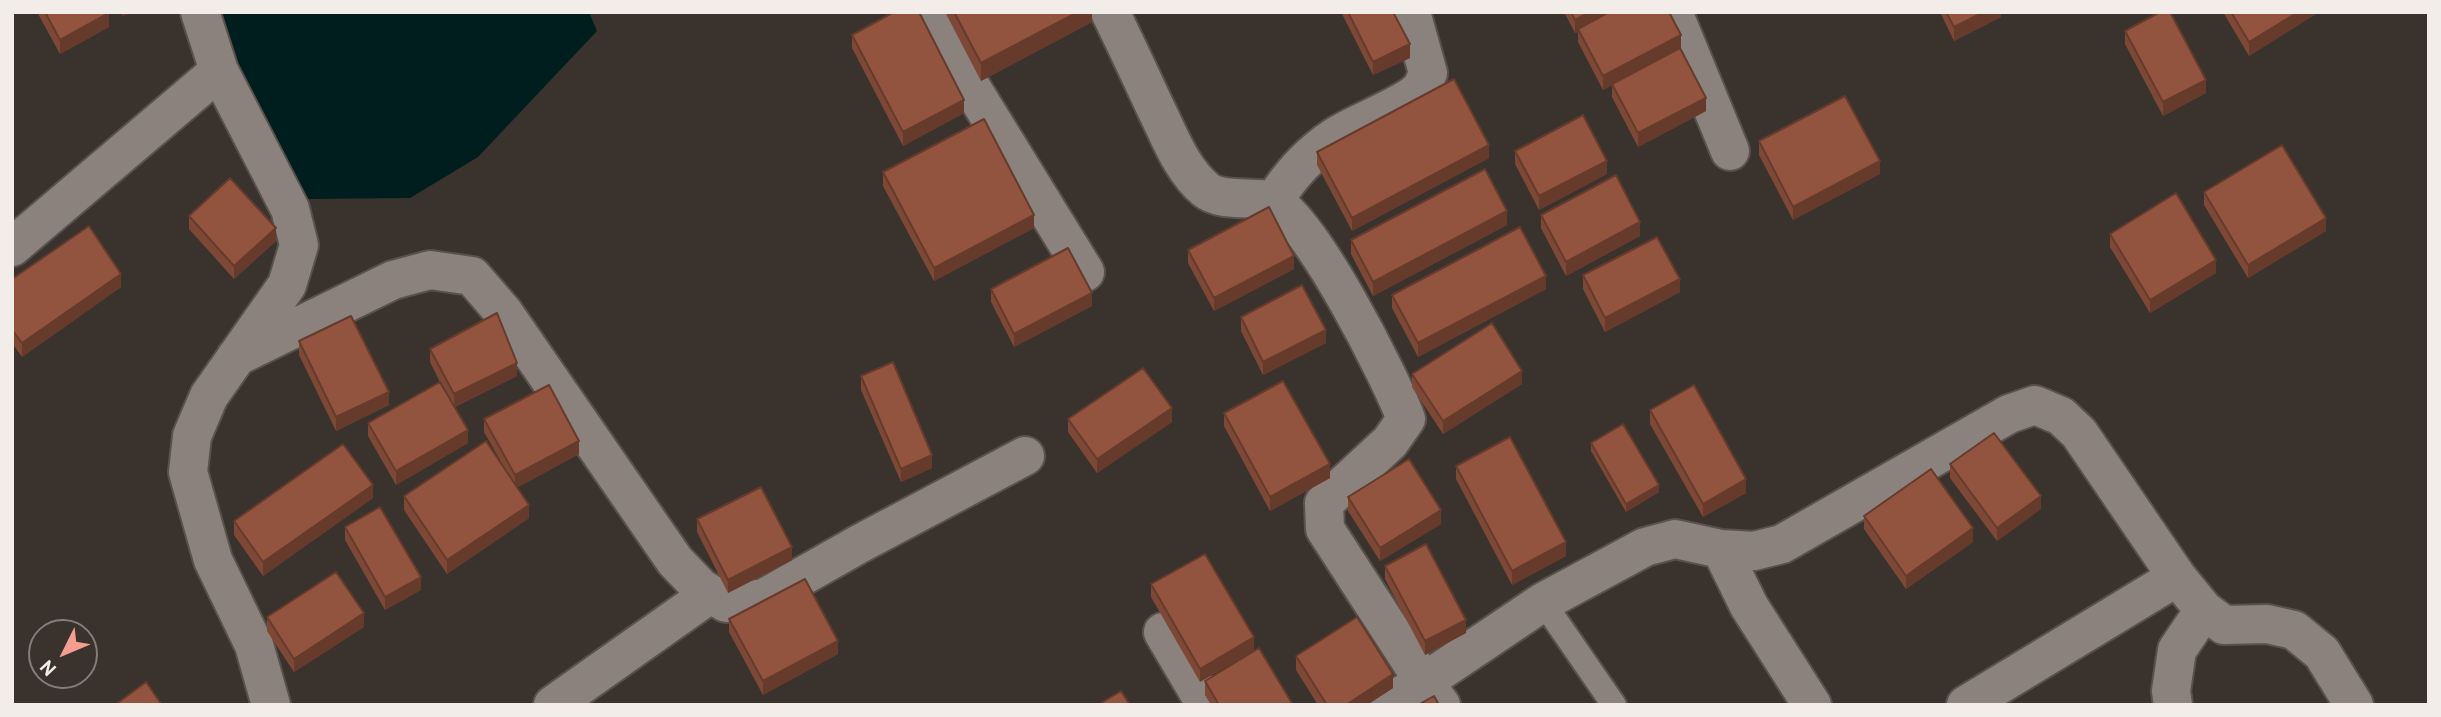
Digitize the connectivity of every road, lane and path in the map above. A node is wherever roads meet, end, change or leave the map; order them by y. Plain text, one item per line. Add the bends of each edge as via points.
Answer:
1 (200, 12) edge
2 (933, 12) edge
3 (1110, 12) edge
4 (1411, 12) edge
5 (1673, 12) edge
6 (219, 71) junction
7 (1730, 151) dead end
8 (1273, 202) junction
9 (12, 247) edge
10 (1085, 272) dead end
11 (236, 357) junction
12 (1024, 456) dead end
13 (1721, 549) junction
14 (2177, 577) junction
15 (710, 594) junction
16 (1543, 602) junction
17 (2204, 610) junction
18 (1163, 632) edge
19 (1433, 694) edge
20 (271, 705) edge
21 (553, 705) edge
22 (1206, 705) edge
23 (1385, 705) edge
24 (1614, 705) edge
25 (1812, 705) edge
26 (1966, 705) edge
27 (2173, 705) edge
28 (2354, 705) edge

1 - 6 street
2 - 10 street via 952,56
3 - 8 street via 1184,167 1208,192
4 - 8 street via 1428,73 1421,88 1307,157
5 - 7 street
6 - 9 street
6 - 11 street via 290,209 299,245 287,285
8 - 19 street via 1302,228 1327,266 1396,391 1406,419 1390,442 1324,503 1325,529
11 - 15 street via 393,281 430,270 472,276 504,313 675,561
11 - 20 street via 209,396 196,426 188,472 214,560 254,645
12 - 15 street via 764,598 726,603
13 - 14 street via 1754,551 1782,544 2010,414 2035,405 2061,416 2079,433
13 - 16 street via 1675,539 1645,547
13 - 25 street via 1749,606
14 - 17 street
14 - 26 street
15 - 21 street
16 - 19 street
16 - 24 lane
17 - 27 street via 2177,650
17 - 28 street via 2224,625 2267,624 2294,630 2322,653
18 - 22 street
19 - 23 street

